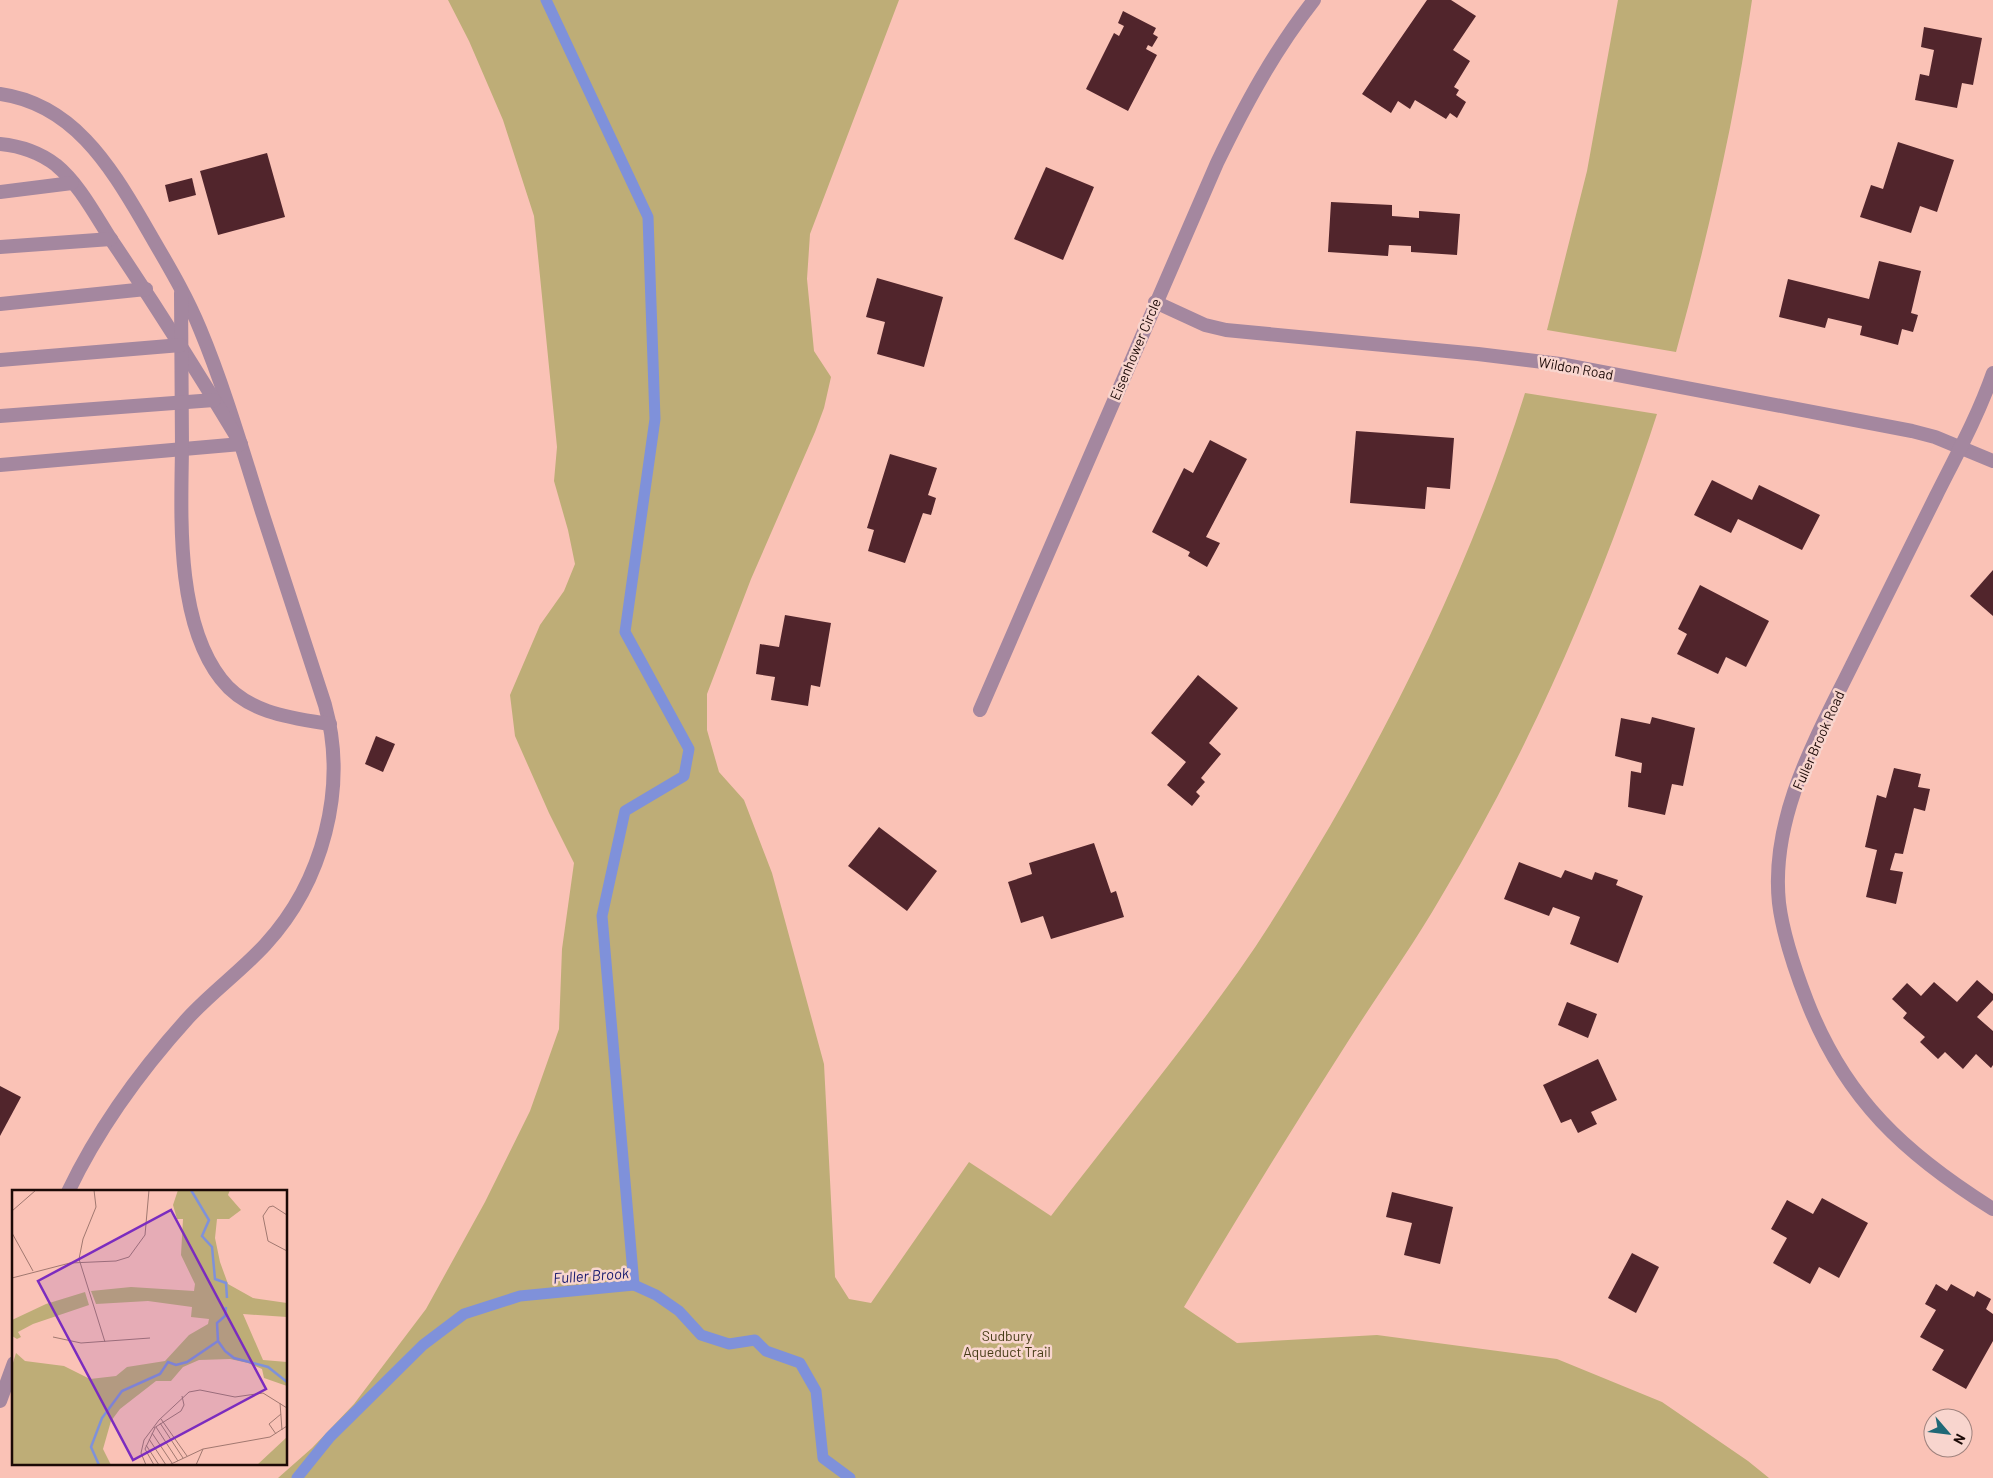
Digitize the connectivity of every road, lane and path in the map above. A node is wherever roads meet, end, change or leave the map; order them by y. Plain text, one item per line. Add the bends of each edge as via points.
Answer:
1 (1314, 0) edge
2 (0, 94) edge
3 (0, 144) edge
4 (72, 183) junction
5 (0, 192) edge
6 (111, 239) junction
7 (0, 247) edge
8 (146, 289) junction
9 (181, 289) junction
10 (1155, 302) junction
11 (0, 304) edge
12 (181, 345) junction
13 (0, 360) edge
14 (1993, 374) edge
15 (214, 400) junction
16 (181, 402) junction
17 (0, 416) edge
18 (241, 444) junction
19 (1960, 448) junction
20 (182, 449) junction
21 (1993, 461) edge
22 (0, 465) edge
23 (980, 710) dead end
24 (330, 724) junction
25 (69, 1190) edge
26 (1993, 1209) edge
27 (12, 1368) edge
28 (0, 1401) edge

1 - 10 street, Eisenhower Circle via 1253,89
2 - 9 street via 24,98 48,109 84,138 120,183
3 - 4 street via 23,147 41,154
4 - 5 street
4 - 6 street
6 - 7 street
6 - 8 street
8 - 11 street
8 - 12 street
9 - 12 street
9 - 18 street via 200,328
10 - 19 street, Wildon Road via 1205,325 1226,330 1560,364 1912,431
10 - 23 street, Eisenhower Circle
12 - 13 street
12 - 15 street
12 - 16 street
14 - 19 street, Fuller Brook Road
15 - 16 street
15 - 18 street
16 - 17 street
16 - 20 street
18 - 20 street
18 - 24 street
19 - 21 street, Wildon Road
19 - 26 street, Fuller Brook Road via 1805,764 1794,792 1782,847 1779,902 1792,959 1815,1022 1858,1096 1920,1158
20 - 22 street
20 - 24 street via 184,566 194,618 209,660 221,680 254,706 272,714
24 - 25 street via 333,778 328,820 316,861 297,905 265,945 190,1016 149,1062 100,1132
27 - 28 street

